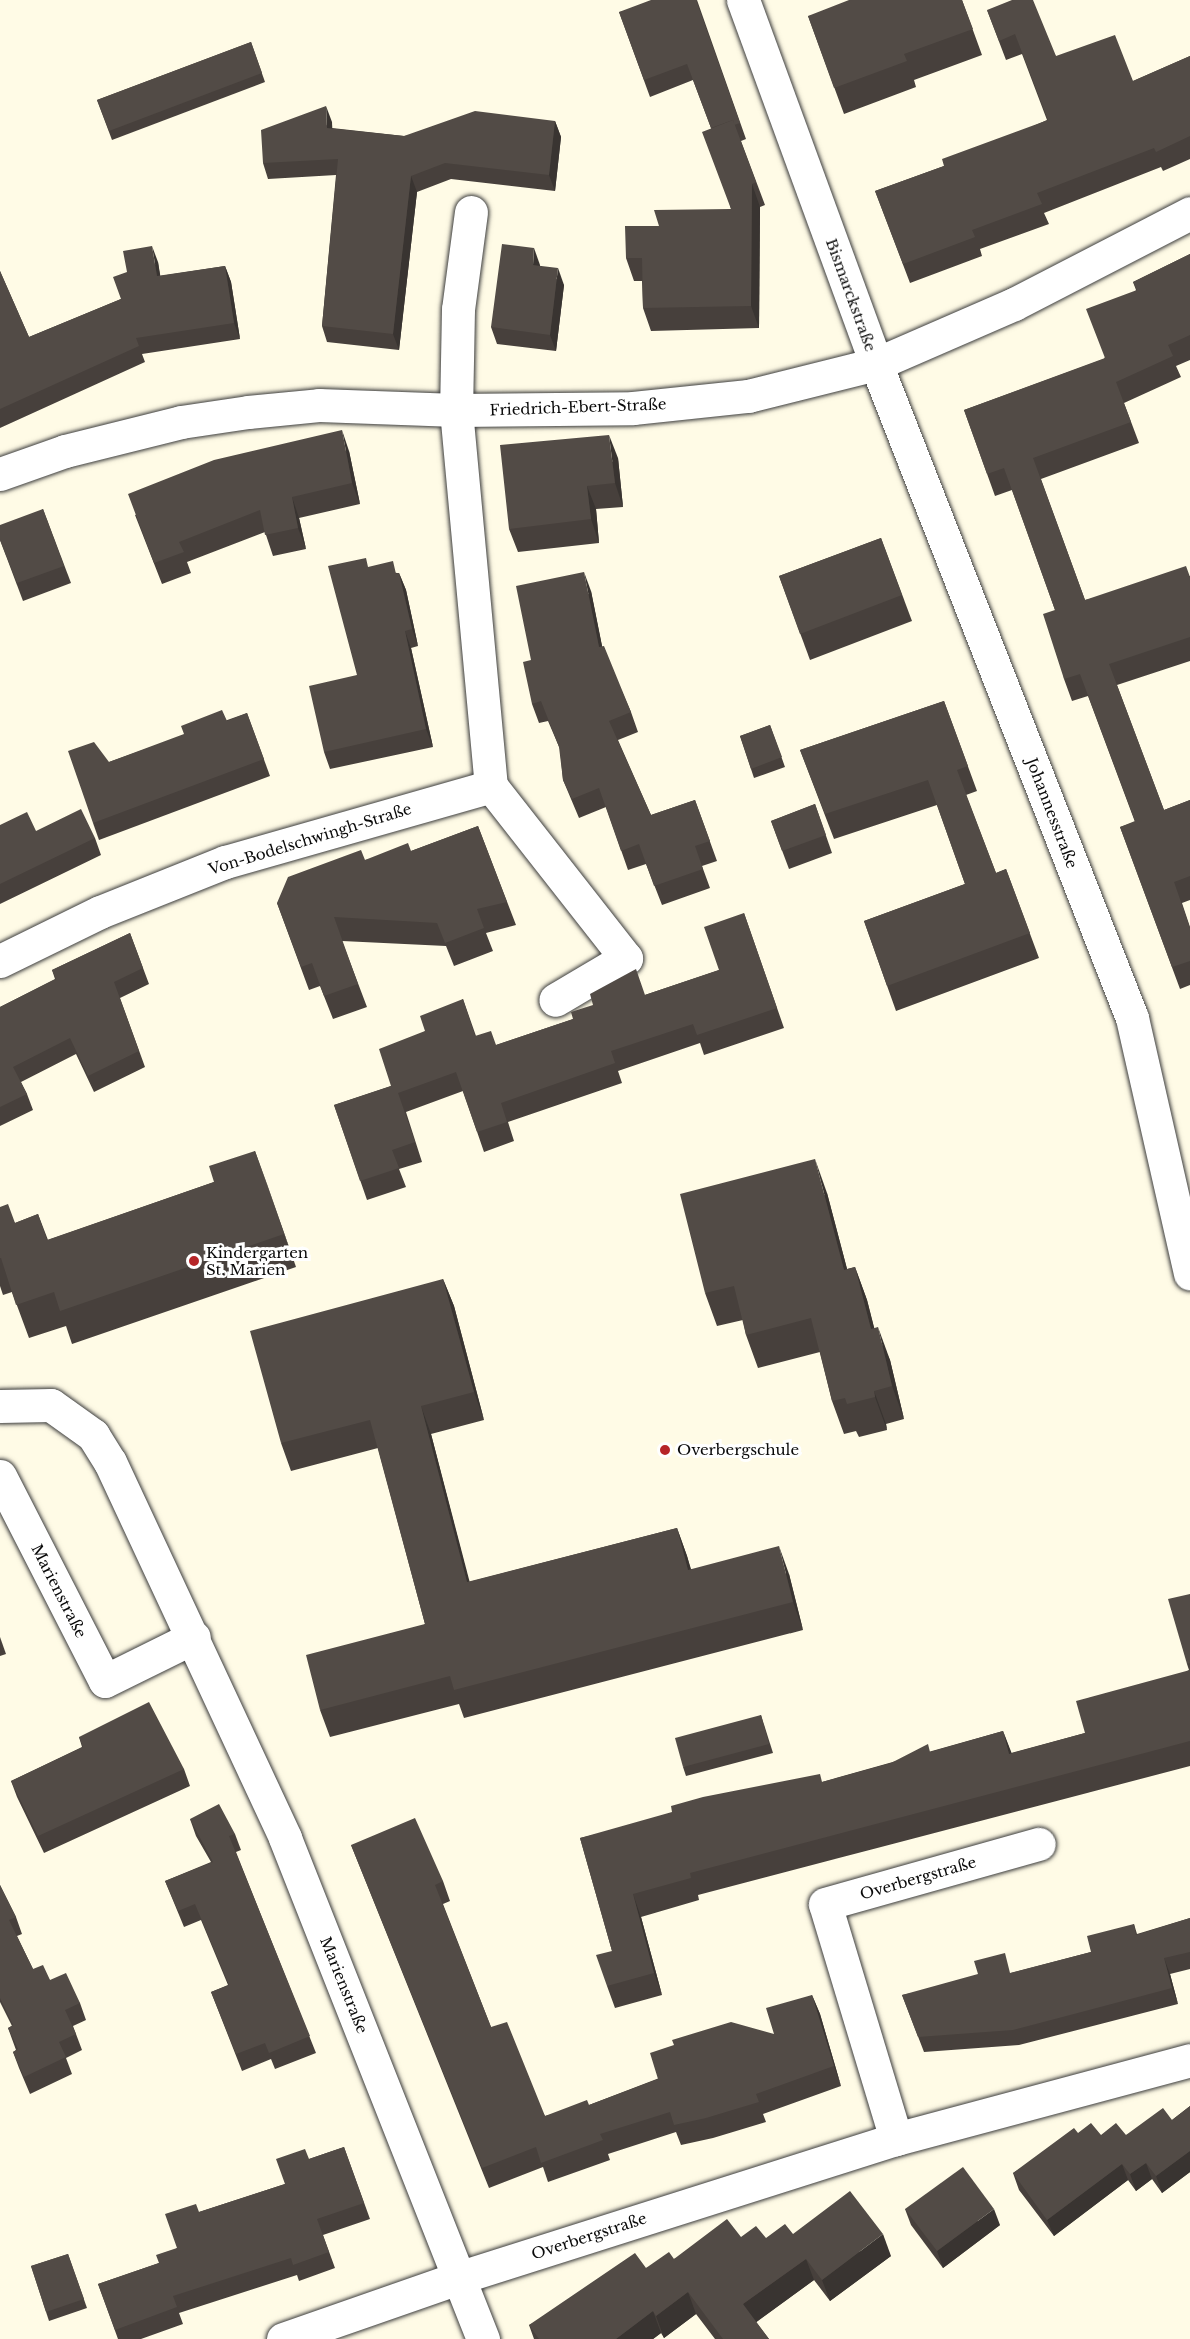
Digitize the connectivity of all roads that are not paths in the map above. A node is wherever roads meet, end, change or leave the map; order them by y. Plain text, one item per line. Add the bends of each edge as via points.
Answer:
1 (743, 0) edge
2 (471, 212) dead end
3 (1190, 213) edge
4 (876, 364) junction
5 (456, 410) junction
6 (0, 474) edge
7 (491, 786) junction
8 (0, 961) edge
9 (555, 1000) dead end
10 (1190, 1274) edge
11 (0, 1406) edge
12 (0, 1476) edge
13 (194, 1636) junction
14 (1039, 1844) dead end
15 (1190, 2060) edge
16 (896, 2139) junction
17 (461, 2277) junction
18 (283, 2339) edge
19 (483, 2339) edge

1 - 4 street, Bismarckstraße
2 - 5 street via 458,309
3 - 4 street, Bismarckstraße via 1014,304
4 - 5 street, Friedrich-Ebert-Straße via 748,396 694,402 633,408
4 - 10 street, Johannesstraße via 1132,1018
5 - 6 street, Friedrich-Ebert-Straße via 319,405 248,412 181,422 65,451
5 - 7 street
7 - 8 street, Von-Bodelschwingh-Straße via 225,861 100,912
7 - 9 street via 626,958
11 - 13 street, Marienstraße via 51,1405 93,1435 110,1462
12 - 13 street, Marienstraße via 105,1681
13 - 17 street, Marienstraße via 285,1838
14 - 16 street, Overbergstraße via 825,1904
15 - 16 street, Overbergstraße
16 - 17 street, Overbergstraße
17 - 18 street, Overbergstraße
17 - 19 street, Marienstraße

